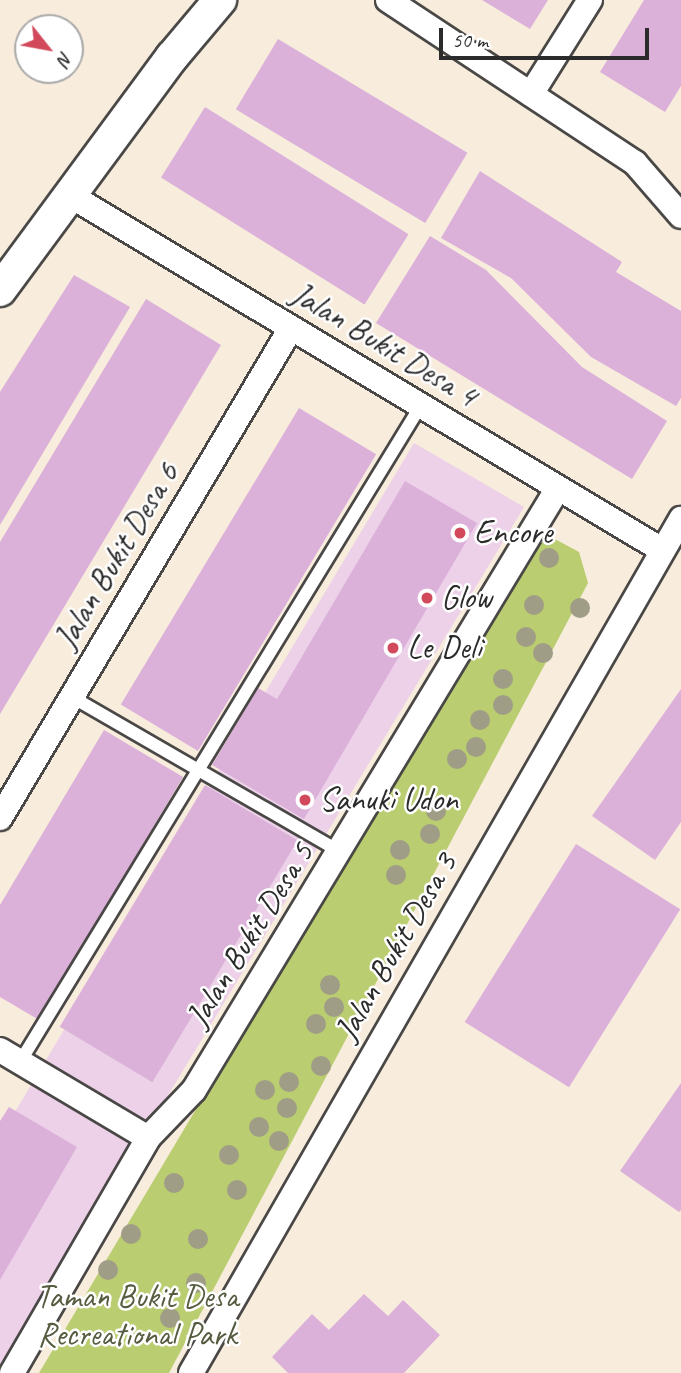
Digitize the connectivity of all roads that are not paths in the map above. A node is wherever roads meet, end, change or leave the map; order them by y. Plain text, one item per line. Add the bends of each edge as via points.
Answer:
1 (220, 0) edge
2 (388, 0) edge
3 (590, 0) edge
4 (531, 94) junction
5 (71, 196) junction
6 (681, 216) edge
7 (0, 290) edge
8 (291, 328) junction
9 (421, 405) junction
10 (558, 488) junction
11 (681, 519) edge
12 (662, 550) junction
13 (72, 697) junction
14 (198, 770) junction
15 (0, 817) edge
16 (340, 852) junction
17 (10, 1056) edge
18 (148, 1138) junction
19 (12, 1373) edge
20 (191, 1373) edge

1 - 5 street via 172,57
2 - 4 street
3 - 4 street
4 - 6 street via 635,163
5 - 7 street
5 - 8 street, Jalan Bukit Desa 4
8 - 9 street, Jalan Bukit Desa 4
8 - 13 street, Jalan Bukit Desa 6
9 - 10 street, Jalan Bukit Desa 4
9 - 14 lane
10 - 12 street, Jalan Bukit Desa 4
10 - 16 street, Jalan Bukit Desa 5
11 - 12 street, Jalan Bukit Desa 3
12 - 20 street, Jalan Bukit Desa 3
13 - 14 lane
13 - 15 street, Jalan Bukit Desa 6
14 - 16 lane
14 - 17 lane
16 - 18 street, Jalan Bukit Desa 5 via 194,1090
17 - 18 street
18 - 19 street, Jalan Bukit Desa 5

